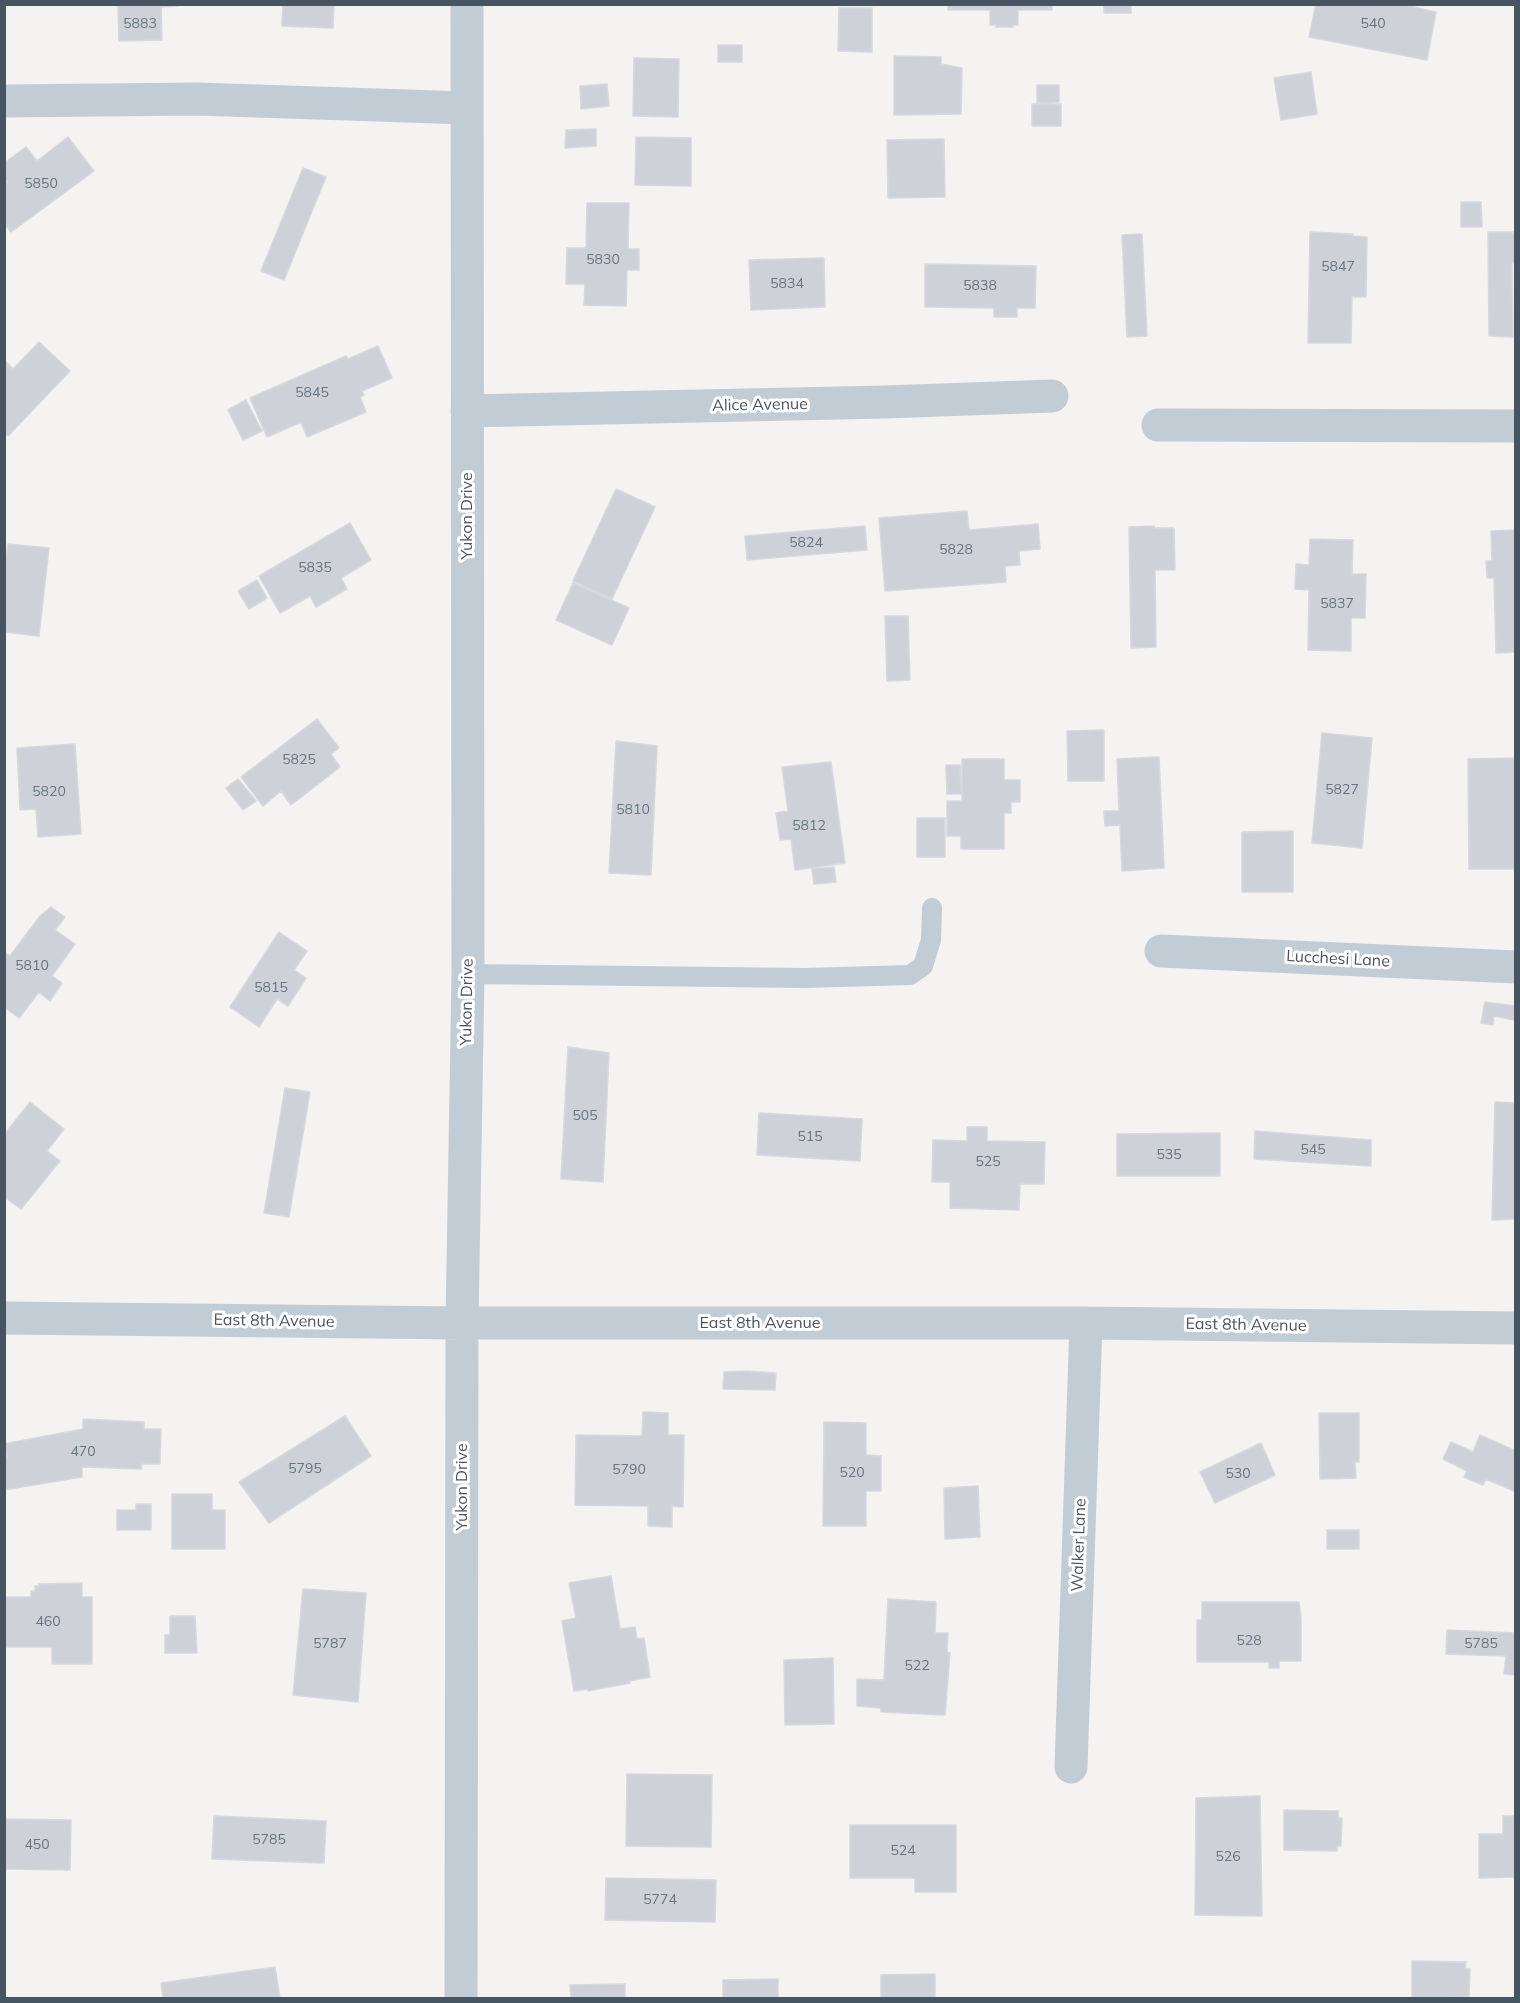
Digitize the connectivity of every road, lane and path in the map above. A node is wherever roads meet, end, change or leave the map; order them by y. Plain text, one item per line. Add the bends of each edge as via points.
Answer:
1 (467, 4) edge
2 (4, 101) edge
3 (467, 108) junction
4 (1052, 396) dead end
5 (467, 411) junction
6 (1158, 425) dead end
7 (1515, 426) edge
8 (932, 908) dead end
9 (1161, 951) dead end
10 (1515, 967) edge
11 (468, 974) junction
12 (4, 1318) edge
13 (462, 1323) junction
14 (1086, 1323) junction
15 (1515, 1328) edge
16 (1071, 1767) dead end
17 (461, 1998) edge

1 - 3 street, Yukon Drive
2 - 3 street via 197,99
3 - 5 street, Yukon Drive
4 - 5 street, Alice Avenue
5 - 11 street, Yukon Drive
6 - 7 street
8 - 11 lane via 931,940 923,966 910,975 804,978
9 - 10 street, Lucchesi Lane
11 - 13 street, Yukon Drive
12 - 13 street, East 8th Avenue
13 - 14 street, East 8th Avenue
13 - 17 street, Yukon Drive
14 - 15 street, East 8th Avenue
14 - 16 street, Walker Lane

